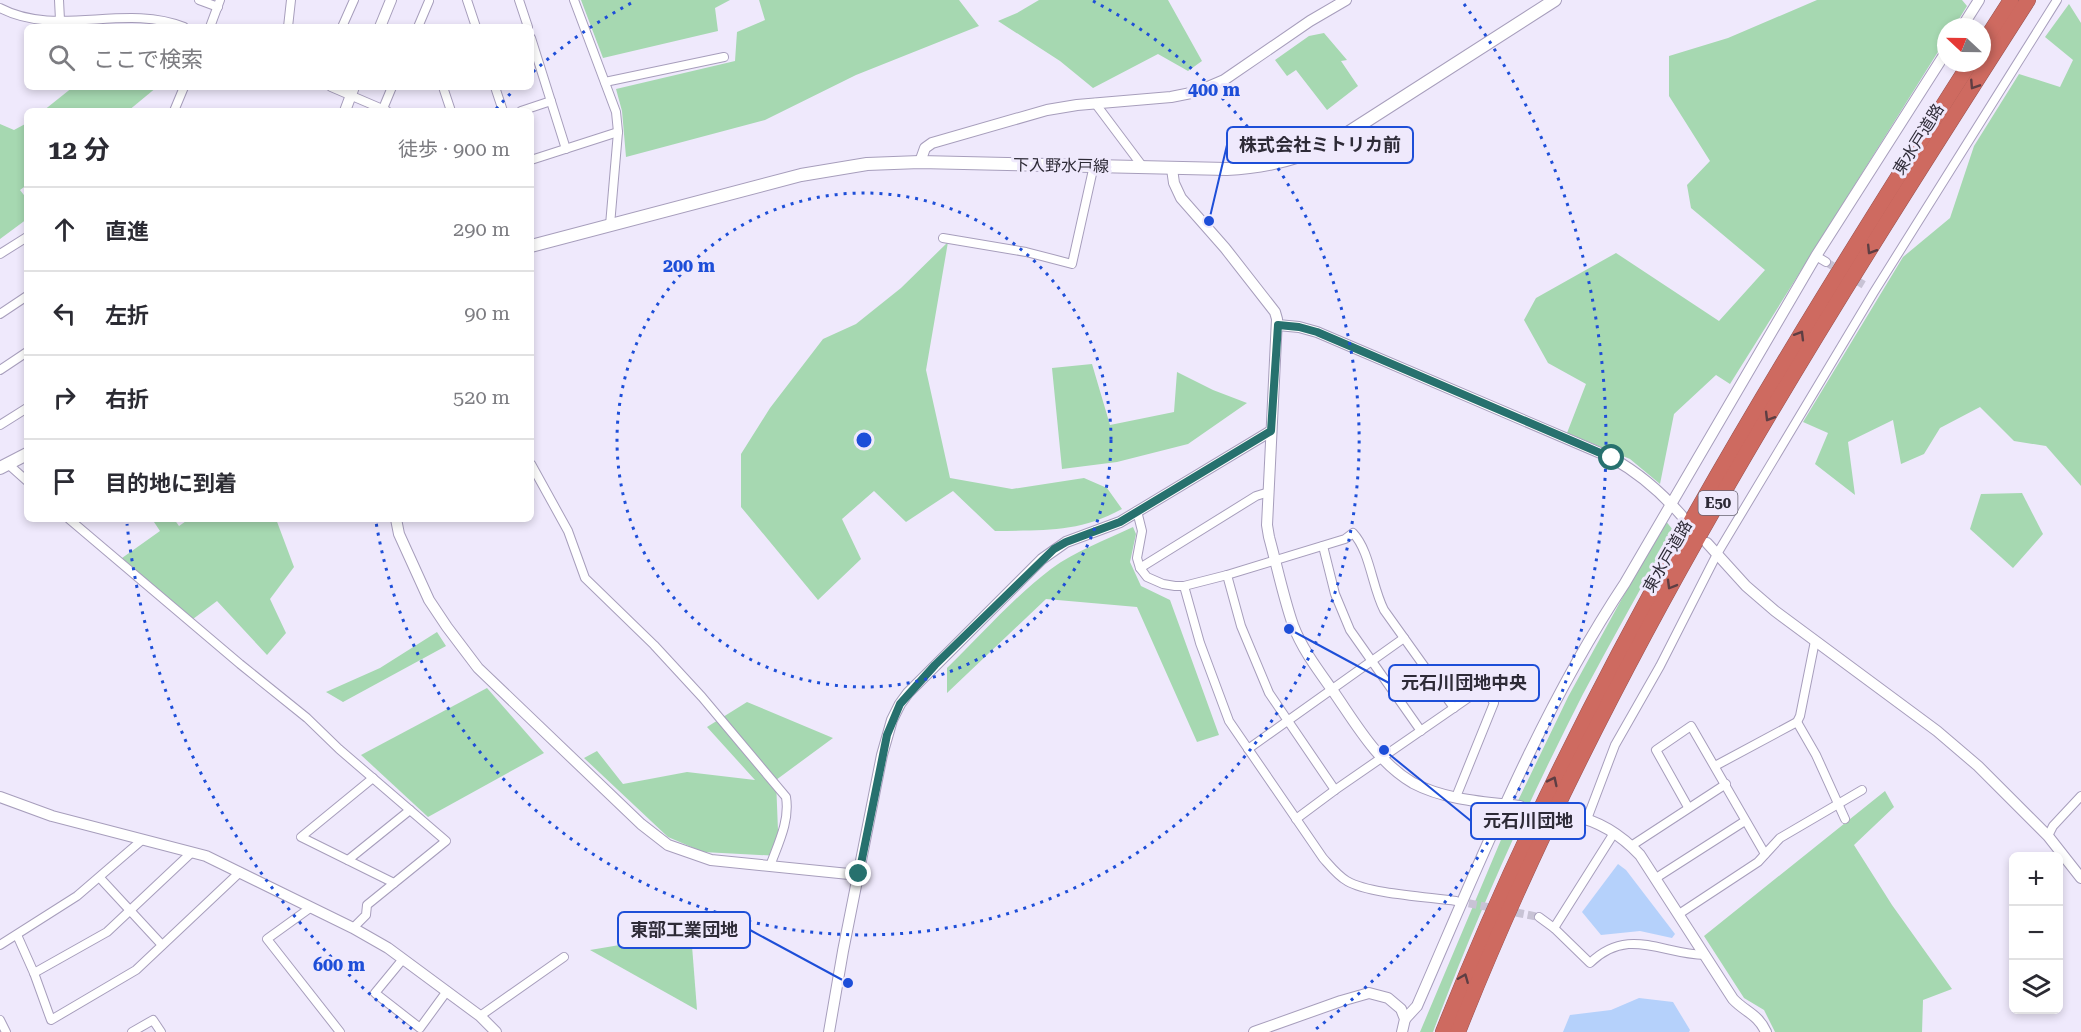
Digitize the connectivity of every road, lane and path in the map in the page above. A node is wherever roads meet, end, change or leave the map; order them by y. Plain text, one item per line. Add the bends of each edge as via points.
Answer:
1 (59, 0) edge
2 (199, 0) edge
3 (291, 0) edge
4 (354, 0) edge
5 (391, 0) edge
6 (467, 0) edge
7 (519, 0) edge
8 (573, 0) edge
9 (1346, 0) edge
10 (1555, 0) edge
11 (1979, 0) edge
12 (2011, 0) edge
13 (2028, 0) edge
14 (2057, 0) edge
15 (429, 1) edge
16 (219, 4) edge
17 (0, 8) edge
18 (1968, 18) edge
19 (60, 20) junction
20 (177, 24) edge
21 (211, 24) edge
22 (288, 24) edge
23 (343, 24) edge
24 (381, 24) edge
25 (419, 24) edge
26 (475, 24) edge
27 (527, 24) edge
28 (1991, 31) edge
29 (534, 47) edge
30 (724, 57) dead end
31 (1937, 67) edge
32 (1964, 72) edge
33 (605, 82) junction
34 (183, 90) edge
35 (391, 90) edge
36 (444, 90) edge
37 (496, 90) edge
38 (352, 91) edge
39 (551, 101) junction
40 (1095, 103) junction
41 (175, 108) edge
42 (346, 108) edge
43 (381, 108) edge
44 (385, 108) edge
45 (450, 108) edge
46 (501, 108) edge
47 (530, 108) edge
48 (618, 132) junction
49 (566, 149) junction
50 (534, 159) edge
51 (920, 162) junction
52 (1094, 165) junction
53 (1143, 168) junction
54 (1172, 169) junction
55 (610, 225) junction
56 (943, 238) dead end
57 (24, 239) edge
58 (534, 245) edge
59 (0, 254) edge
60 (1864, 285) tunnel mouth
61 (1874, 292) junction
62 (24, 298) edge
63 (0, 314) edge
64 (1278, 325) junction
65 (24, 354) edge
66 (0, 370) edge
67 (24, 410) edge
68 (0, 425) edge
69 (1271, 431) junction
70 (24, 455) edge
71 (3, 465) edge
72 (534, 469) edge
73 (24, 479) edge
74 (1269, 492) junction
75 (1670, 502) junction
76 (1137, 511) junction
77 (1682, 516) dead end
78 (73, 522) edge
79 (397, 522) edge
80 (1707, 543) dead end
81 (1323, 546) junction
82 (1717, 554) junction
83 (1275, 559) junction
84 (1140, 568) junction
85 (1227, 575) junction
86 (1184, 586) junction
87 (1404, 638) junction
88 (1815, 641) junction
89 (1372, 662) junction
90 (1333, 690) junction
91 (1454, 708) junction
92 (1287, 721) junction
93 (1797, 722) junction
94 (1421, 731) junction
95 (1248, 749) junction
96 (1382, 758) junction
97 (1715, 765) junction
98 (373, 778) junction
99 (1726, 784) junction
100 (1335, 790) junction
101 (1862, 790) dead end
102 (2081, 796) edge
103 (0, 797) edge
104 (1456, 797) junction
105 (1837, 804) junction
106 (1505, 805) junction
107 (1520, 806) tunnel mouth
108 (1688, 807) junction
109 (410, 810) junction
110 (1574, 816) tunnel mouth
111 (1296, 819) junction
112 (1587, 819) junction
113 (1845, 819) dead end
114 (1745, 821) junction
115 (1614, 833) junction
116 (2048, 836) junction
117 (142, 840) junction
118 (1631, 846) junction
119 (191, 853) junction
120 (1765, 854) junction
121 (348, 860) junction
122 (770, 866) junction
123 (240, 872) junction
124 (859, 874) junction
125 (100, 878) junction
126 (1656, 878) junction
127 (2081, 878) edge
128 (394, 882) junction
129 (1456, 901) tunnel mouth
130 (310, 908) junction
131 (129, 911) junction
132 (1679, 914) junction
133 (1539, 917) tunnel mouth
134 (353, 928) junction
135 (1554, 928) junction
136 (17, 935) junction
137 (0, 945) edge
138 (162, 945) junction
139 (1705, 955) junction
140 (564, 957) dead end
141 (403, 959) junction
142 (34, 973) junction
143 (447, 991) junction
144 (480, 1016) junction
145 (1405, 1019) junction
146 (0, 1020) edge
147 (422, 1031) edge
148 (6, 1032) edge
149 (132, 1032) edge
150 (161, 1032) edge
151 (340, 1032) edge
152 (496, 1032) edge
153 (829, 1032) edge
154 (1254, 1032) edge
155 (1402, 1032) edge
156 (1443, 1032) edge
157 (1458, 1032) edge
158 (1766, 1032) edge

1 - 19 street
2 - 16 street
3 - 22 street
4 - 23 street
5 - 24 street
6 - 26 street
7 - 27 street
8 - 33 street
9 - 40 street via 1224,80 1196,93
10 - 54 main road, 下入野水戸線 via 1318,150 1260,167
11 - 18 street
12 - 28 highway
13 -> 157 highway, 東水戸道路 / E50 via 1820,333 1652,619 1553,813
14 - 61 street
15 - 25 street
16 - 21 street
17 - 19 street via 27,19
19 - 20 street via 136,17
29 - 39 street
30 - 33 street
31 - 75 street
156 -> 32 highway, 東水戸道路 / E50 via 1500,893 1640,611 1806,325
33 - 48 street via 616,112
34 - 41 street
35 - 44 street
36 - 45 street
37 - 46 street
38 - 42 street
38 - 43 street
39 - 47 street
39 - 49 street
40 - 51 street via 1047,110 932,143 925,148
40 - 53 street
48 - 49 street
48 - 55 street
49 - 50 street
51 - 52 main road, 下入野水戸線
51 - 55 main road, 下入野水戸線 via 867,164 801,175
52 - 53 main road, 下入野水戸線
52 - 56 street via 1072,264
53 - 54 main road, 下入野水戸線
54 - 64 street via 1176,190 1275,312
55 - 58 main road, 下入野水戸線
57 - 59 street
60 - 61 street
61 - 82 street
62 - 63 street
64 - 69 street
64 - 75 street via 1317,332 1612,458 1641,476
65 - 66 street
67 - 68 street
69 - 74 street
69 - 76 street
70 - 71 main road
71 - 73 street
72 - 122 street via 568,531 585,578 694,688 786,797 788,810
74 - 83 street via 1267,525
74 - 84 street via 1256,496
75 - 77 street
75 - 106 street via 1605,612
76 - 84 street via 1142,531 1137,558
76 - 124 street via 1054,549 908,693 887,735
78 - 98 street
79 - 122 street via 429,600 478,668 641,824 668,845 698,856
80 - 82 street
81 - 83 street
81 - 87 street via 1353,533 1360,541 1377,598
81 - 89 street via 1340,611
82 - 88 street via 1759,597
82 - 112 street via 1615,746
83 - 85 street
83 - 90 street via 1294,626
84 - 86 street via 1147,577 1163,584
85 - 86 street
85 - 92 street via 1245,636 1269,693
86 - 95 street via 1229,721
87 - 89 street
87 - 91 street
88 - 93 street
88 - 116 street via 1958,748
89 - 90 street
89 - 94 street
90 - 92 street
90 - 96 street
91 - 94 street
91 - 104 street via 1474,694 1490,696 1494,703
92 - 95 street
92 - 100 street
93 - 97 street
93 - 105 street
94 - 96 street
95 - 111 street
96 - 100 street
96 - 104 street via 1413,783
97 - 99 street
97 - 108 street via 1691,726 1656,750
98 - 109 street
98 - 121 street via 301,837
99 - 108 street
99 - 114 street
100 - 111 street
101 - 105 street
102 - 116 street
103 - 117 street
104 - 106 street
105 - 113 street
105 - 120 street via 1780,838
106 - 107 street
106 - 145 street via 1417,1006
108 - 118 street
109 - 121 street
109 - 128 street via 446,841
110 - 112 street
111 - 129 street via 1323,858 1347,881 1382,891
112 - 115 street
114 - 120 street
114 - 126 street
115 - 118 street
115 - 135 street
116 - 127 street
117 - 119 street
117 - 125 street
118 - 126 street
119 - 123 street
119 - 131 street
120 - 132 street
121 - 128 street
122 - 124 street
123 - 130 street
123 - 138 street
124 - 153 street
125 - 131 street
125 - 136 street
126 - 132 street
128 - 134 street via 367,905 366,915
130 - 134 street
130 - 151 street via 267,939
131 - 138 street
131 - 142 street via 107,932
132 - 139 street
133 - 135 street
134 - 141 street
135 - 139 street via 1590,963 1614,946 1642,943
136 - 137 street
136 - 142 street
138 - 142 street via 136,970 51,1020
139 - 158 street via 1733,999 1754,1014
140 - 144 street
141 - 143 street
141 - 147 street via 375,993
143 - 144 street
143 - 147 street
144 - 152 street
145 - 154 street via 1393,1001 1369,993
145 - 155 street
146 - 148 street
149 - 150 street via 153,1020

